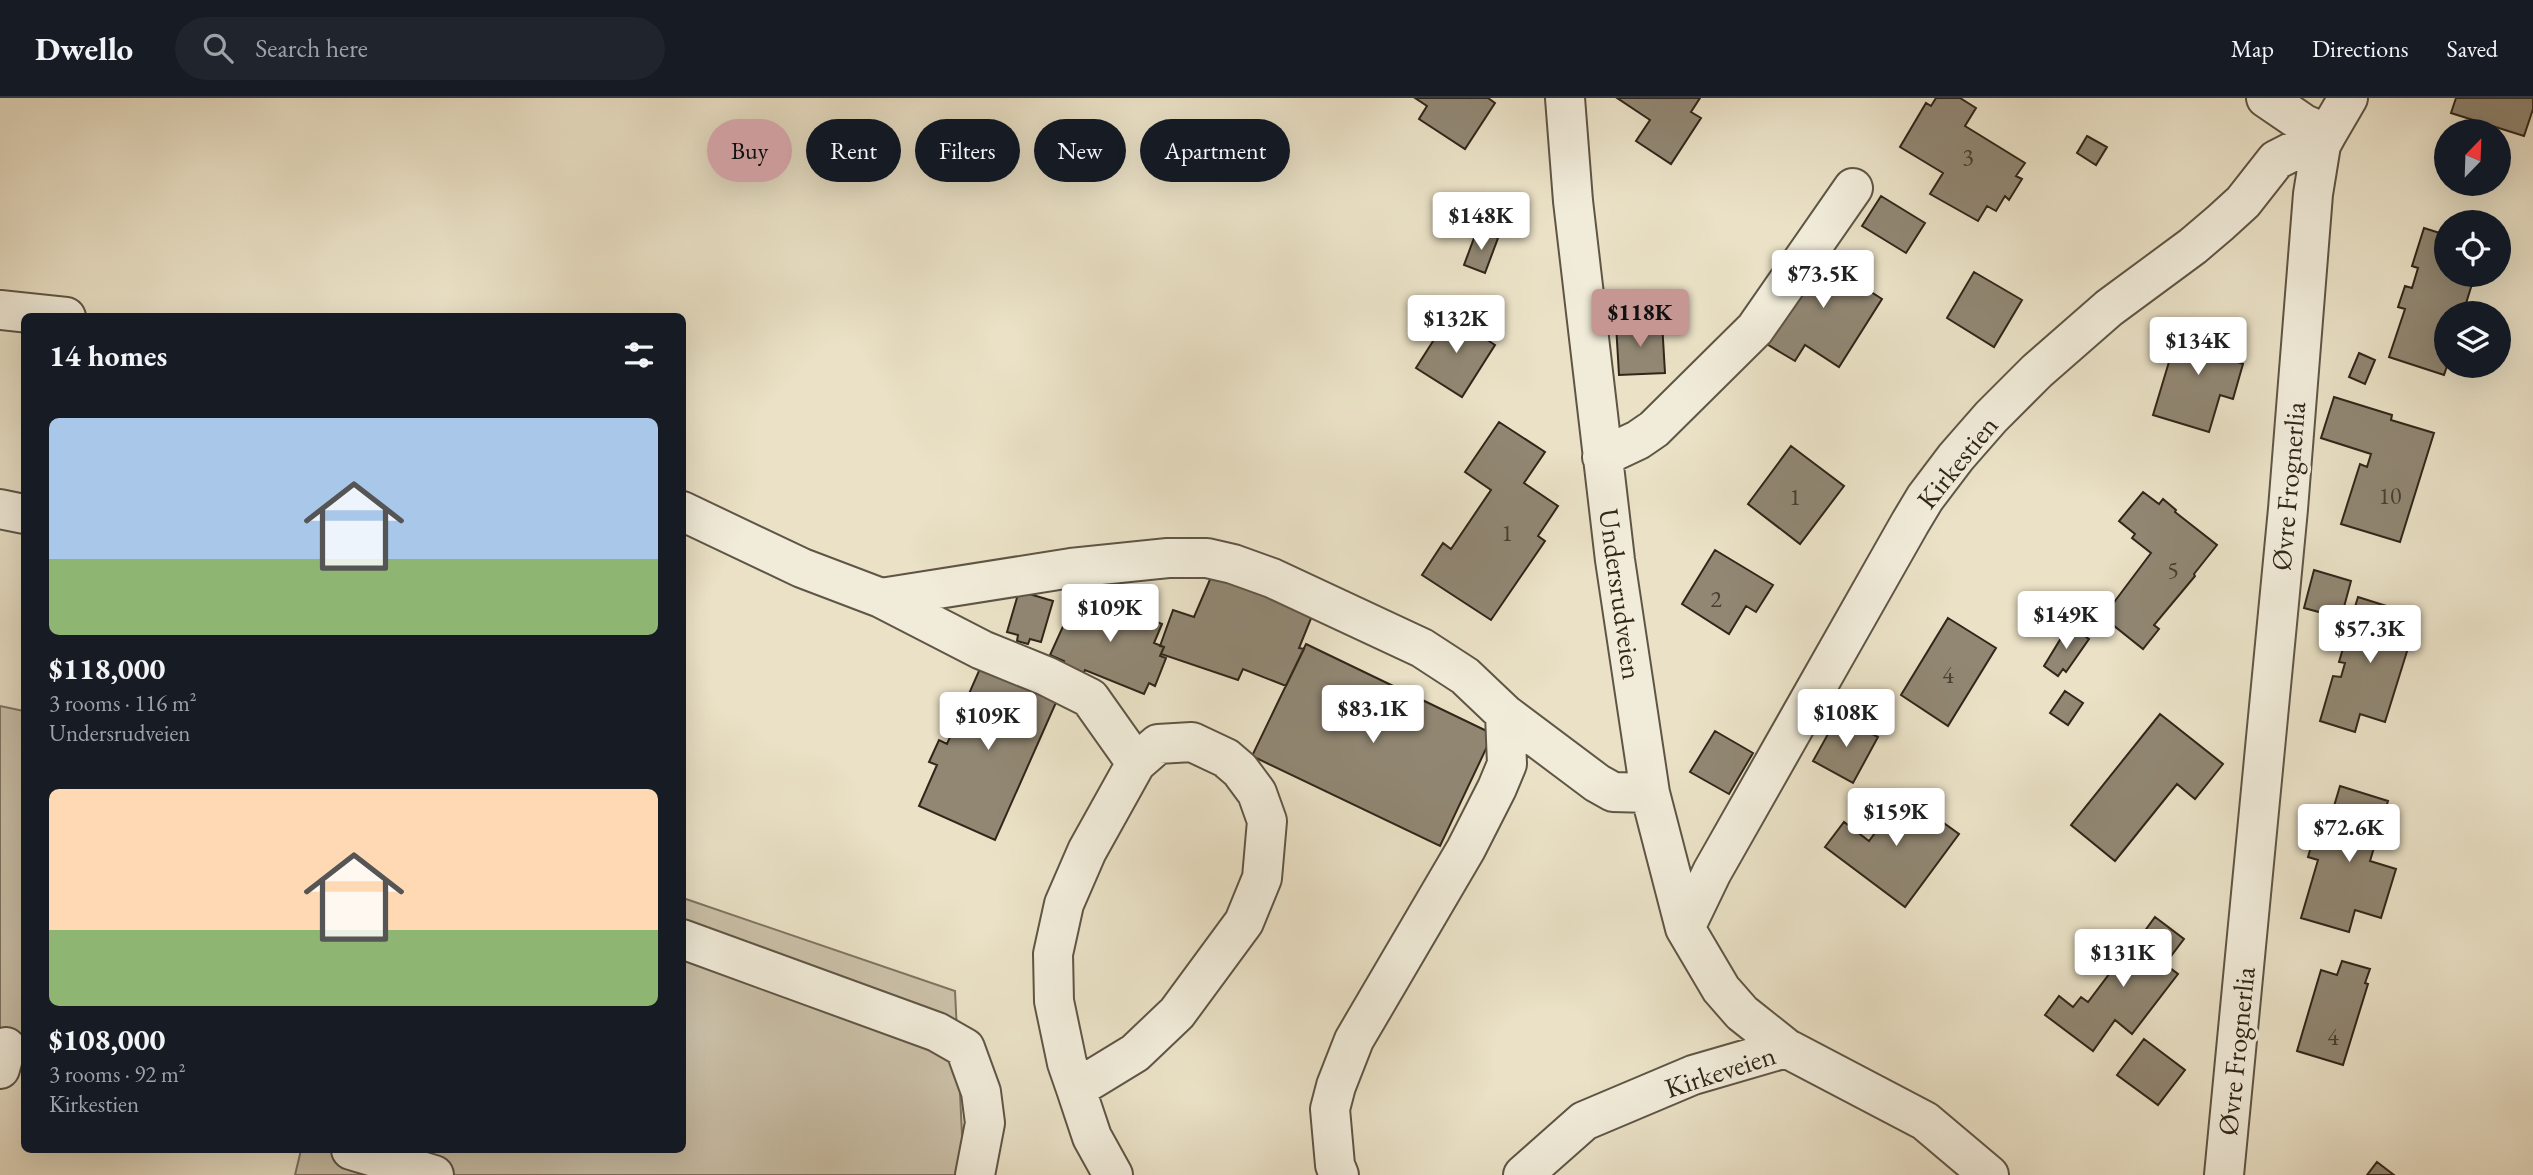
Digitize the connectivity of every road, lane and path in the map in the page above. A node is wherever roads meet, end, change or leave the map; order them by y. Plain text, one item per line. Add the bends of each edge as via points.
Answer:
1 (1565, 98) edge
2 (2266, 98) edge
3 (2348, 98) edge
4 (2314, 119) edge
5 (1853, 188) dead end
6 (0, 310) edge
7 (28, 313) edge
8 (1602, 457) junction
9 (0, 509) edge
10 (21, 513) edge
11 (686, 513) edge
12 (881, 598) junction
13 (1505, 714) junction
14 (1136, 763) junction
15 (1650, 793) junction
16 (1685, 928) junction
17 (686, 940) edge
18 (1786, 1048) junction
19 (1076, 1089) junction
20 (361, 1153) edge
21 (434, 1175) edge
22 (975, 1175) edge
23 (1113, 1175) edge
24 (1339, 1175) edge
25 (1523, 1175) edge
26 (1989, 1175) edge
27 (2224, 1175) edge

1 - 8 street, Undersrudveien
2 - 4 street
3 - 4 street
4 - 16 street, Kirkestien via 2243,202 2074,337 1956,457 1910,523 1712,872
4 - 27 street, Øvre Frognerlia via 2320,145
5 - 8 street via 1755,329 1654,429
6 - 7 street
8 - 15 street, Undersrudveien
9 - 10 street
11 - 12 street via 802,568
12 - 13 street via 1071,568 1207,558 1272,578 1422,648 1465,677
12 - 14 street via 1090,698
13 - 15 street via 1597,783 1614,792
13 - 24 street via 1507,764 1497,788 1354,1040 1336,1086 1330,1109
14 - 19 street via 1087,851 1064,904 1053,954 1054,1001
14 - 19 street via 1158,744 1192,742 1240,770 1257,793 1267,821 1262,878 1244,922 1177,1013 1135,1053
15 - 16 street, Undersrudveien
16 - 18 street, Undersrudveien via 1721,989 1742,1013
17 - 22 street via 937,1032 965,1048 981,1092 985,1123
18 - 25 street, Kirkeveien via 1693,1076 1584,1121
18 - 26 street, Kirkeveien via 1925,1121
19 - 23 street via 1092,1137
20 - 21 street

